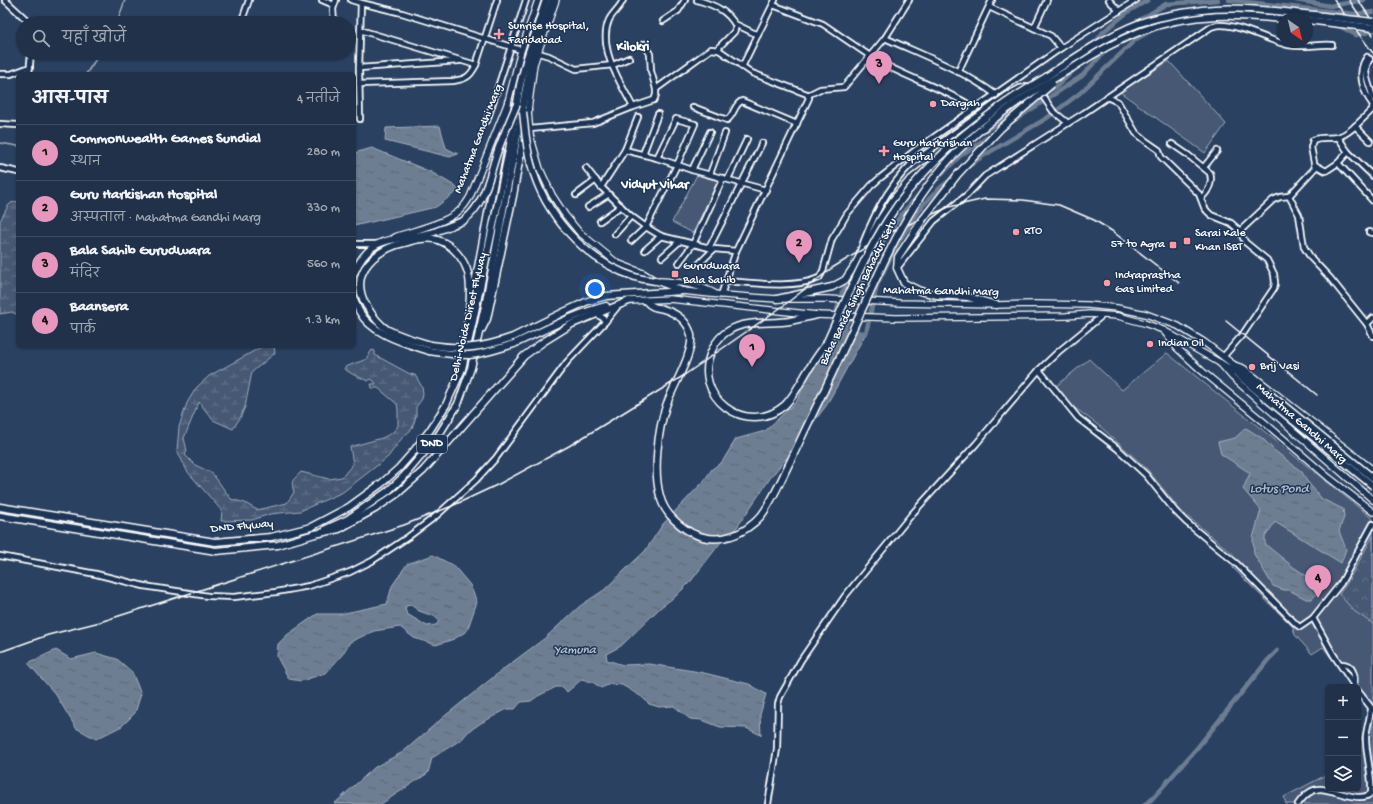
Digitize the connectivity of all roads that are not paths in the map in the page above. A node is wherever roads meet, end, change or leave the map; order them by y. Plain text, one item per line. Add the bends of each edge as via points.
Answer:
1 (5, 0) edge
2 (249, 0) edge
3 (322, 0) edge
4 (336, 0) edge
5 (351, 0) edge
6 (497, 0) edge
7 (526, 0) edge
8 (538, 0) edge
9 (546, 0) edge
10 (552, 0) edge
11 (556, 0) edge
12 (623, 0) edge
13 (685, 0) edge
14 (697, 0) edge
15 (909, 0) edge
16 (992, 0) edge
17 (1046, 0) edge
18 (1109, 0) edge
19 (1136, 0) edge
20 (774, 2) edge
21 (361, 3) junction
22 (334, 5) junction
23 (989, 7) junction
24 (1119, 11) junction
25 (22, 16) edge
26 (244, 16) edge
27 (334, 16) edge
28 (1277, 19) edge
29 (663, 21) dead end
30 (1313, 21) edge
31 (1373, 22) edge
32 (735, 24) junction
33 (1034, 28) junction
34 (1373, 28) edge
35 (360, 30) junction
36 (758, 35) junction
37 (484, 38) junction
38 (884, 38) junction
39 (644, 44) dead end
40 (1332, 45) dead end
41 (511, 46) junction
42 (1061, 48) junction
43 (521, 50) junction
44 (719, 50) junction
45 (539, 53) junction
46 (870, 56) junction
47 (629, 58) dead end
48 (31, 60) edge
49 (463, 61) junction
50 (880, 62) dead end
51 (476, 65) junction
52 (612, 65) junction
53 (742, 67) junction
54 (30, 68) junction
55 (359, 68) junction
56 (1072, 68) junction
57 (16, 72) edge
58 (17, 72) edge
59 (29, 72) edge
60 (958, 72) junction
61 (0, 74) edge
62 (1014, 81) junction
63 (359, 84) junction
64 (1020, 88) junction
65 (656, 89) junction
66 (808, 95) junction
67 (996, 95) junction
68 (1107, 97) junction
69 (1373, 98) edge
70 (508, 102) junction
71 (516, 104) junction
72 (633, 107) junction
73 (693, 107) dead end
74 (1373, 108) edge
75 (975, 109) junction
76 (525, 111) junction
77 (658, 114) dead end
78 (638, 117) dead end
79 (360, 119) dead end
80 (487, 121) dead end
81 (1068, 123) junction
82 (0, 124) edge
83 (797, 124) junction
84 (16, 125) edge
85 (1355, 126) junction
86 (530, 129) junction
87 (710, 132) dead end
88 (724, 133) dead end
89 (1338, 137) junction
90 (747, 139) dead end
91 (1370, 141) dead end
92 (762, 143) dead end
93 (1172, 144) dead end
94 (625, 150) junction
95 (1217, 151) dead end
96 (1348, 152) junction
97 (642, 154) junction
98 (942, 154) junction
99 (657, 158) junction
100 (1338, 163) junction
101 (677, 165) junction
102 (1315, 165) junction
103 (1204, 167) junction
104 (0, 168) edge
105 (586, 168) dead end
106 (692, 170) junction
107 (16, 172) edge
108 (710, 174) junction
109 (1373, 176) edge
110 (725, 179) junction
111 (596, 180) junction
112 (741, 183) junction
113 (602, 187) junction
114 (766, 190) junction
115 (609, 194) junction
116 (576, 195) dead end
117 (1289, 196) junction
118 (1201, 198) junction
119 (1373, 202) edge
120 (621, 206) junction
121 (588, 207) dead end
122 (631, 216) junction
123 (600, 221) dead end
124 (646, 227) junction
125 (1240, 231) junction
126 (615, 234) dead end
127 (662, 236) junction
128 (389, 239) junction
129 (631, 241) dead end
130 (680, 241) junction
131 (356, 244) edge
132 (377, 244) junction
133 (693, 244) junction
134 (712, 248) junction
135 (645, 250) dead end
136 (736, 251) junction
137 (662, 257) dead end
138 (679, 263) dead end
139 (699, 264) dead end
140 (855, 265) junction
141 (897, 268) junction
142 (356, 269) edge
143 (656, 281) junction
144 (726, 281) junction
145 (683, 291) junction
146 (719, 295) junction
147 (777, 299) junction
148 (645, 300) junction
149 (629, 301) junction
150 (996, 305) junction
151 (618, 306) junction
152 (356, 307) edge
153 (596, 314) junction
154 (820, 315) junction
155 (1103, 315) junction
156 (1373, 318) edge
157 (605, 322) junction
158 (1367, 324) junction
159 (466, 328) junction
160 (1163, 330) junction
161 (1373, 336) edge
162 (477, 340) junction
163 (514, 340) junction
164 (1222, 360) junction
165 (1234, 365) junction
166 (462, 368) junction
167 (1039, 370) junction
168 (1264, 393) junction
169 (1354, 454) junction
170 (1373, 470) edge
171 (1339, 472) junction
172 (1373, 478) edge
173 (1373, 486) edge
174 (1373, 500) edge
175 (0, 507) edge
176 (1373, 512) edge
177 (0, 516) edge
178 (1373, 524) edge
179 (315, 534) junction
180 (0, 556) edge
181 (1313, 618) junction
182 (1340, 664) junction
183 (1353, 684) edge
184 (1354, 684) edge
185 (1361, 695) edge
186 (1372, 709) edge
187 (1348, 802) dead end
188 (1362, 802) dead end
189 (768, 804) edge
190 (1298, 804) edge

1 - 25 street
2 - 26 street
3 - 22 street
4 - 22 street
5 - 21 street
6 - 37 street
7 - 41 street
8 - 43 main road, Mahatma Gandhi Marg
9 - 71 highway via 526,61
10 - 76 highway via 531,62
11 - 45 main road, Mahatma Gandhi Marg
12 - 52 street via 612,14 605,32
13 - 29 street via 678,11
14 - 32 street via 722,10
15 - 38 street
16 - 23 street
17 - 33 street
18 - 24 street
19 - 24 street
20 - 36 street
20 - 46 street via 823,24
21 - 35 street
21 - 37 street
22 - 27 street
23 - 33 street
23 - 60 street
24 - 42 street
28 - 56 highway, Baba Banda Singh Bahadur Setu via 1215,16 1147,28 1116,42
30 - 34 highway, bridge
31 - 98 highway, Baba Banda Singh Bahadur Setu, bridge via 1322,15 1221,8 1174,14 1141,23 1106,39 1067,63 993,112
32 - 36 street
32 - 44 street via 736,29
33 - 42 street via 1051,36
35 - 49 street
35 - 55 street
36 - 53 street
37 - 41 street
37 - 51 street
38 - 46 street
38 - 60 street
39 - 65 street via 650,54
40 - 68 street via 1289,45 1233,26 1214,25
41 - 43 street
41 - 80 street
42 - 62 street
43 - 70 main road, Mahatma Gandhi Marg
44 - 53 street
44 - 65 street via 710,49
45 - 52 street via 576,69
45 - 76 main road, Mahatma Gandhi Marg via 534,64
46 - 66 street via 844,87 820,89
47 - 52 street
48 - 54 street
49 - 51 street
49 - 55 street
50 - 75 street
51 - 63 street via 467,78 460,80
52 - 72 street
53 - 66 street
54 - 58 street
54 - 59 street
55 - 63 street
56 - 141 highway, bridge via 1001,128 958,174 923,219 898,257
56 - 148 highway, Baba Banda Singh Bahadur Setu, bridge via 994,118 965,144 926,188 888,252 777,488 760,516 749,527 731,536 701,537 675,521 664,508 657,478 659,433 666,406 687,358 690,334 684,322 673,313 652,307
57 - 61 street
60 - 67 street
62 - 64 street
62 - 67 street
63 - 79 street
64 - 81 street, bridge via 1035,85 1053,111
64 - 140 street via 912,163 889,191 874,215
65 - 72 street via 654,100
66 - 83 street via 808,101
67 - 75 street
68 - 81 street
68 - 118 street via 1118,102 1136,133 1159,150 1161,157
69 - 74 street via 1366,75 1369,58 1363,63 1361,72 1363,87
70 - 128 main road, Mahatma Gandhi Marg via 472,192 463,208 440,222
70 - 159 highway
71 - 128 highway, bridge via 481,200 468,217 431,233
71 - 166 highway, Delhi-Noida Direct Flyway, bridge via 509,150
72 - 86 street via 593,123
73 - 83 street via 727,120 742,101
74 - 85 street
75 - 144 street via 917,149 872,186 847,214 832,239 819,278 781,284
76 - 86 main road, Mahatma Gandhi Marg
76 - 143 highway, bridge via 531,164 557,218 589,252 612,267 635,277
76 - 162 highway, Delhi-Noida Direct Flyway / DND
76 - 162 highway via 513,196 487,319
77 - 97 street
78 - 94 street
81 - 141 street via 985,176 967,195 934,222
82 - 84 street
83 - 114 street
85 - 89 street
85 - 91 street
86 - 143 main road, Mahatma Gandhi Marg via 540,169 552,195 579,232 617,263
87 - 106 street
88 - 108 street
89 - 96 street
89 - 102 street via 1313,140
90 - 110 street
92 - 112 street
93 - 103 street
94 - 97 street
94 - 113 street
95 - 103 street
96 - 100 street
96 - 109 street
97 - 99 street
98 - 140 highway, bridge via 909,182 893,200
98 - 154 highway, Baba Banda Singh Bahadur Setu, bridge via 900,202 881,230 826,344 794,394 770,414 757,418 735,412 722,404 710,386 708,363 713,348 723,335 736,326 790,321
99 - 101 street
99 - 101 street via 676,119 695,124
100 - 102 street via 1326,170
100 - 119 street
101 - 106 street
101 - 124 street
102 - 117 street via 1314,171
103 - 118 street via 1211,178 1210,186
104 - 107 street
105 - 111 street
106 - 108 street
108 - 110 street
110 - 112 street
110 - 133 street
111 - 113 street
111 - 116 street
112 - 114 street
112 - 134 street
113 - 115 street
114 - 136 street
115 - 120 street
115 - 121 street
117 - 125 street via 1273,200
117 - 158 street via 1299,215 1304,247
118 - 125 street via 1204,207 1212,215
120 - 122 street
120 - 123 street
122 - 124 street
122 - 126 street
124 - 127 street
124 - 129 street
125 - 164 street via 1245,242 1271,265 1276,283 1243,334
127 - 130 street
127 - 135 street
128 - 132 highway
130 - 133 street
130 - 137 street
131 - 132 street
132 - 142 highway via 363,256
133 - 134 street
133 - 138 street
134 - 136 street
134 - 139 street
136 - 144 street
140 - 147 highway via 845,280 837,286
141 - 150 highway via 904,283 920,291 968,297
143 - 145 main road, Mahatma Gandhi Marg
143 - 146 main road via 689,284
144 - 146 street
145 - 146 main road, Mahatma Gandhi Marg
145 - 163 highway via 606,296 588,301
146 - 147 main road, Mahatma Gandhi Marg
147 - 150 main road, Mahatma Gandhi Marg, bridge
148 - 149 main road, Mahatma Gandhi Marg
148 - 154 main road, Mahatma Gandhi Marg via 670,299
149 - 151 highway
149 - 163 highway via 589,310
150 - 164 main road, Mahatma Gandhi Marg via 1088,305 1146,314 1190,333
151 - 153 highway
151 - 157 street
152 - 163 highway, bridge via 378,330 429,351 471,355 490,352
153 - 157 street
153 - 179 highway via 572,324 524,356 423,471 398,493 339,529
154 - 155 main road, Mahatma Gandhi Marg, bridge via 896,318
155 - 160 main road, Mahatma Gandhi Marg via 1118,316
155 - 167 street
156 - 158 street
157 - 180 street via 567,362 496,458 476,480 408,537 350,572 309,586 248,596 221,597 144,586
158 - 161 street
159 - 163 highway, bridge via 470,285 468,273 451,247 433,239 418,239 399,244 385,249 365,270 360,288 365,302 373,318 387,329 432,345 449,347 471,348
159 - 166 highway
160 - 164 main road, Mahatma Gandhi Marg
160 - 176 main road via 1177,348 1202,371
162 - 179 highway, Delhi-Noida Direct Flyway / DND via 471,368 458,404 419,460 388,490 348,519
164 - 165 main road, Mahatma Gandhi Marg
164 - 168 highway
164 - 171 main road, Mahatma Gandhi Marg via 1232,377
165 - 168 highway
165 - 169 main road, Mahatma Gandhi Marg via 1247,371
166 - 175 highway, DND Flyway via 446,405 414,452 399,468 349,507 311,526 271,537 215,542
167 - 181 street via 1078,418 1146,475 1186,522 1237,564 1297,625 1303,626
167 - 189 street via 912,514 845,596 782,692 778,704 777,749
168 - 172 highway, bridge
168 - 173 highway, bridge
169 - 170 main road, Mahatma Gandhi Marg
169 - 171 main road
171 - 174 main road, Mahatma Gandhi Marg
177 - 179 highway, DND Flyway via 216,551 278,545
178 - 181 street via 1341,583
181 - 182 street
182 - 183 street
182 - 184 street via 1349,666 1355,673
185 - 186 street
186 - 188 street via 1366,737 1371,792
187 - 190 street via 1320,789 1308,793

